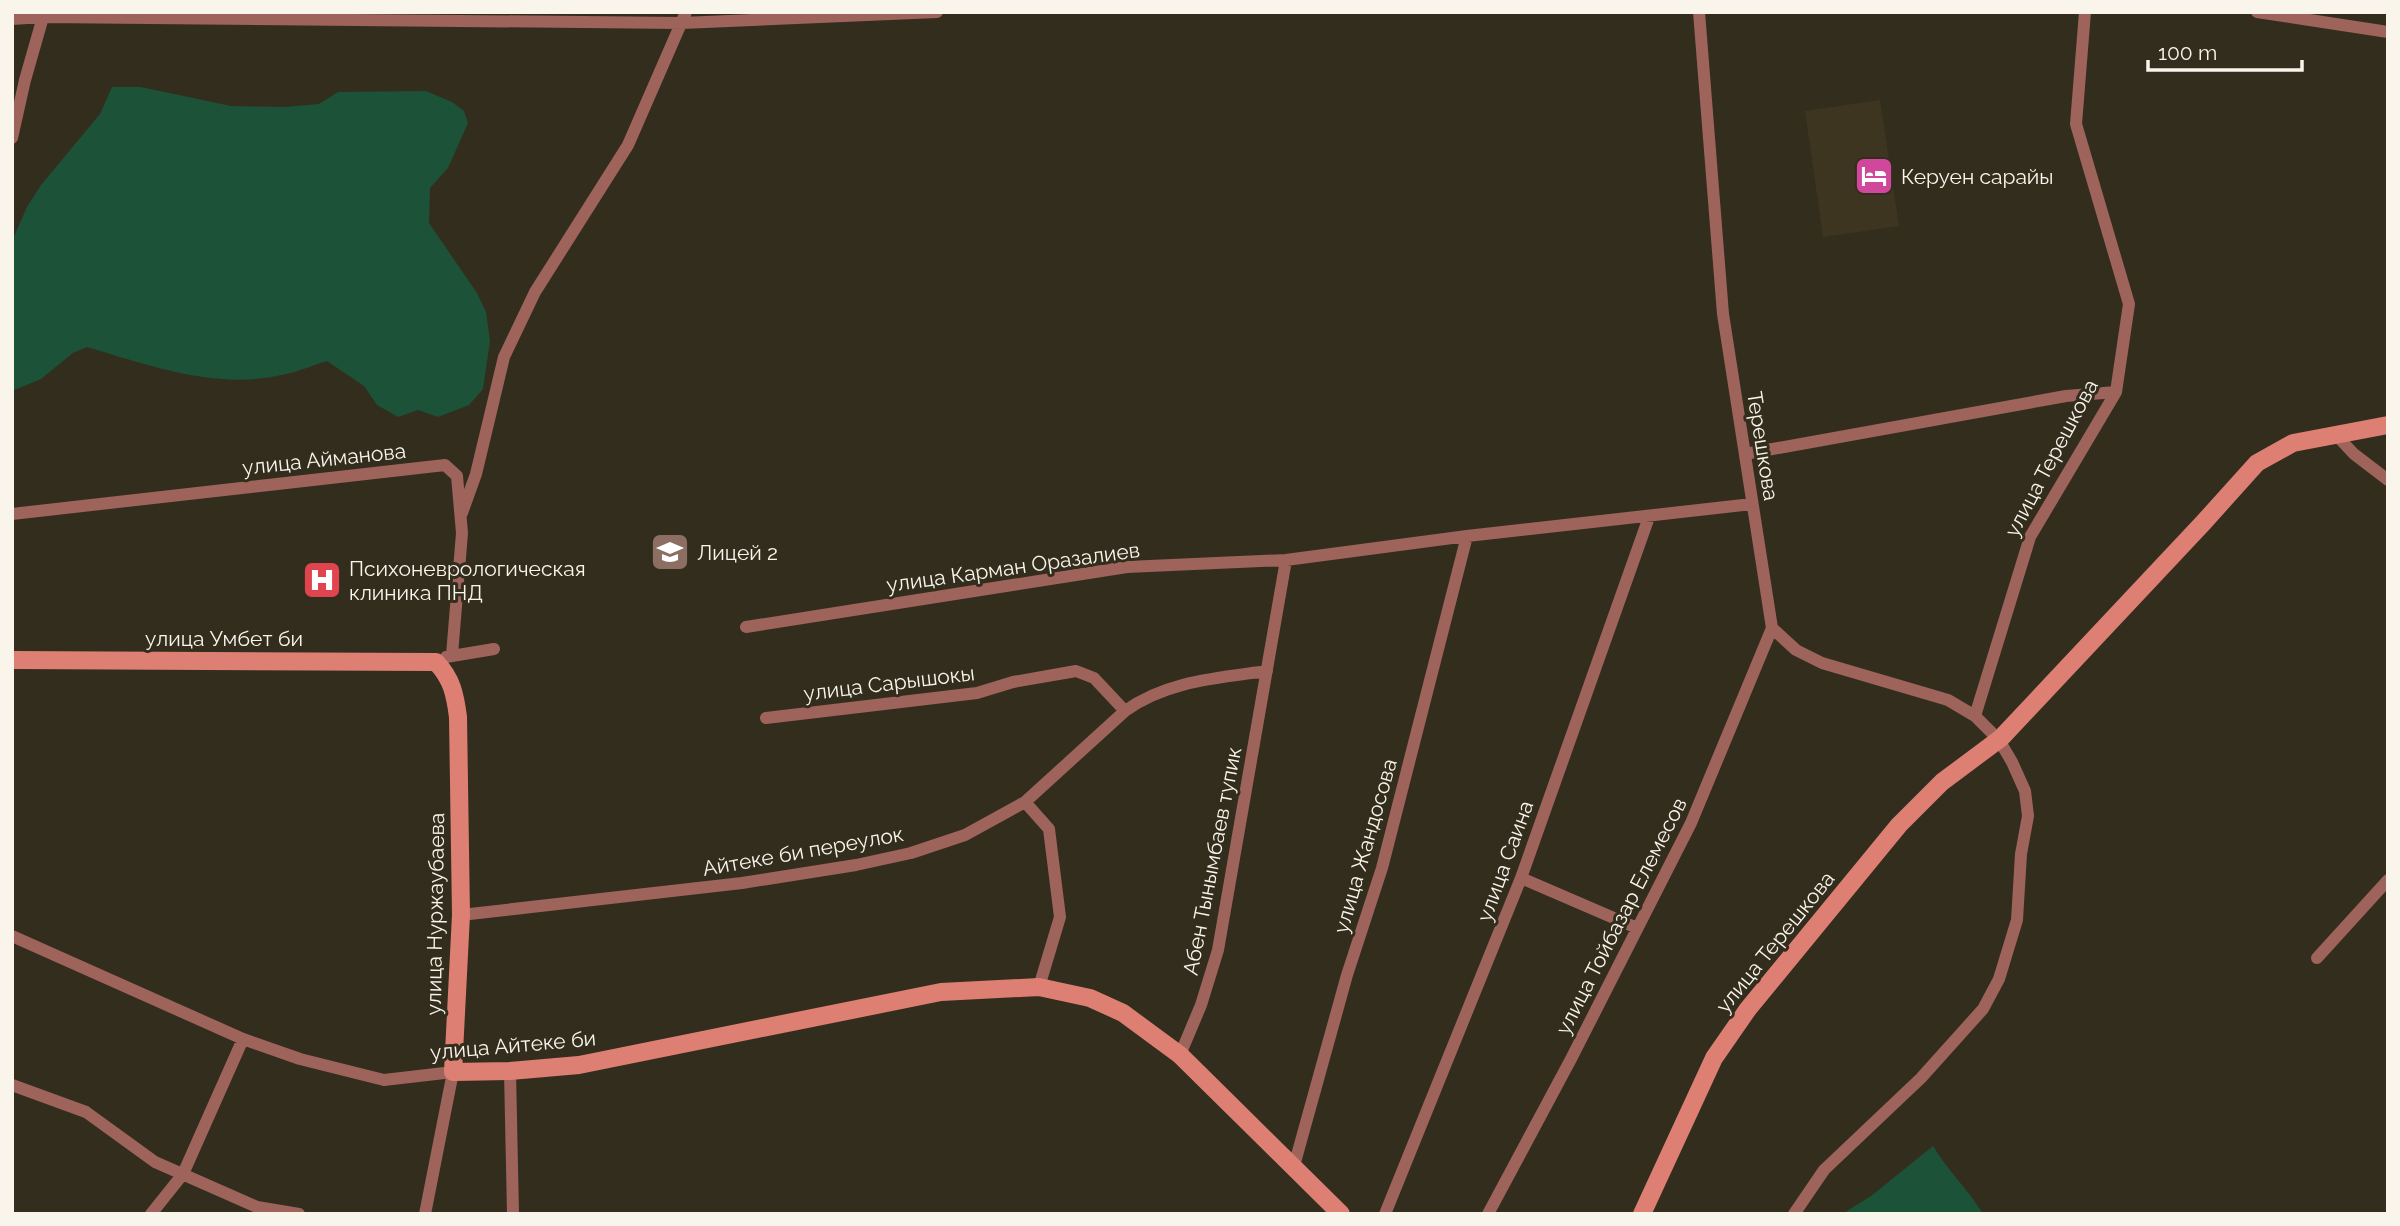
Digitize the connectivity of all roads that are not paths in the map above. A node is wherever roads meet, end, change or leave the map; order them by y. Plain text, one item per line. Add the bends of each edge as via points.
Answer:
1 (937, 12) edge
2 (1699, 12) edge
3 (2085, 12) edge
4 (2257, 12) edge
5 (43, 17) junction
6 (684, 18) edge
7 (12, 19) edge
8 (2388, 32) edge
9 (12, 138) edge
10 (2116, 392) junction
11 (2388, 425) edge
12 (2337, 436) junction
13 (1745, 454) junction
14 (2388, 480) edge
15 (1752, 504) junction
16 (12, 514) edge
17 (460, 516) junction
18 (1649, 517) junction
19 (1467, 536) junction
20 (1286, 560) junction
21 (746, 627) dead end
22 (1772, 628) junction
23 (494, 649) dead end
24 (444, 658) junction
25 (12, 660) edge
26 (1267, 671) junction
27 (1125, 711) junction
28 (1975, 716) junction
29 (766, 718) dead end
30 (1999, 740) junction
31 (1025, 802) junction
32 (1521, 878) junction
33 (2388, 880) edge
34 (461, 915) junction
35 (1637, 928) junction
36 (12, 936) edge
37 (2317, 958) dead end
38 (1039, 987) junction
39 (243, 1039) junction
40 (1180, 1055) junction
41 (509, 1071) junction
42 (453, 1072) junction
43 (12, 1085) edge
44 (1294, 1166) junction
45 (183, 1174) junction
46 (151, 1214) edge
47 (299, 1214) edge
48 (425, 1214) edge
49 (513, 1214) edge
50 (1341, 1214) edge
51 (1385, 1214) edge
52 (1488, 1214) edge
53 (1642, 1214) edge
54 (1794, 1214) edge

1 - 6 street
2 - 13 street, Терешкова via 1723,314
3 - 10 street, улица Терешкова via 2076,124 2129,304
4 - 8 street
5 - 6 street
5 - 7 street
5 - 9 street
6 - 17 street via 628,145 535,292 504,357 476,474
10 - 13 street via 2066,396
10 - 28 street, улица Терешкова via 2030,537
11 - 12 street, улица Терешкова
12 - 14 street
12 - 30 street, улица Терешкова via 2293,443 2257,463
13 - 15 street, Терешкова
15 - 18 street, улица Карман Оразалиев
15 - 22 street, Терешкова
16 - 17 street, улица Айманова via 445,465 457,476
17 - 24 street, улица Айманова via 462,533
18 - 19 street, улица Карман Оразалиев
18 - 32 street, улица Саина
19 - 20 street, улица Карман Оразалиев
19 - 44 street, улица Жандосова via 1382,869
20 - 21 street, улица Карман Оразалиев via 1127,567
20 - 26 street, Абен Тынымбаев тупик
22 - 28 street via 1796,650 1822,663 1948,700
22 - 35 street, улица Тойбазар Елемесов via 1691,823
23 - 24 street
24 - 25 street, улица Умбет би
24 - 34 street, улица Нуржаубаева via 458,717
26 - 27 street, Айтеке би переулок via 1161,690
26 - 40 street, Абен Тынымбаев тупик via 1218,950
27 - 29 street, улица Сарышокы via 1094,678 1076,671 977,693
27 - 31 street, Айтеке би переулок
28 - 30 street
30 - 53 street, улица Терешкова via 1942,782 1899,825 1748,1009 1714,1058
30 - 54 street via 2025,791 2028,816 2017,920 1999,979 1983,1009 1921,1078 1824,1170
31 - 34 street, Айтеке би переулок via 965,835 856,865 742,883
31 - 38 street via 1049,829 1060,917
32 - 35 street
32 - 51 street, улица Саина
33 - 37 street
34 - 42 street, улица Нуржаубаева
35 - 52 street, улица Тойбазар Елемесов
36 - 39 street, улица Айтеке би
38 - 40 street, улица Айтеке би via 1090,998 1112,1008
38 - 41 street, улица Айтеке би via 941,992 579,1065
39 - 42 street, улица Айтеке би via 384,1080
39 - 45 street
40 - 44 street, улица Айтеке би
41 - 42 street, улица Айтеке би
41 - 49 street
42 - 48 street, улица Нуржаубаева
43 - 45 street via 86,1112 155,1162
44 - 50 street, улица Айтеке би
45 - 46 street
45 - 47 street via 257,1207

